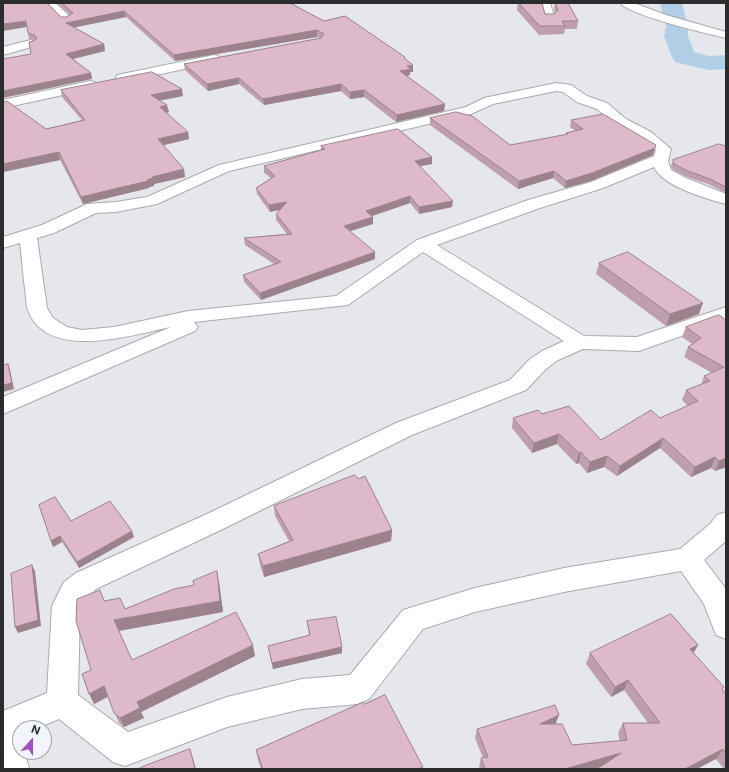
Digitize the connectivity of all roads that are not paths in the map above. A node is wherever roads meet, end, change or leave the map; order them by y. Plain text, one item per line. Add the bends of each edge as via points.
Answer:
1 (49, 3) edge
2 (545, 3) edge
3 (625, 3) edge
4 (67, 19) edge
5 (549, 19) edge
6 (726, 35) edge
7 (30, 44) edge
8 (3, 51) edge
9 (225, 57) edge
10 (3, 104) edge
11 (660, 159) junction
12 (726, 199) edge
13 (28, 236) junction
14 (3, 243) edge
15 (423, 244) junction
16 (219, 314) junction
17 (726, 314) edge
18 (580, 342) junction
19 (3, 406) edge
20 (726, 522) edge
21 (687, 559) junction
22 (726, 626) edge
23 (62, 702) junction
24 (3, 727) edge
25 (12, 769) edge

1 - 4 street
2 - 5 street
3 - 6 street via 665,19
7 - 8 street
9 - 10 street
11 - 12 street via 662,170 671,178
11 - 13 street via 664,148 620,122 602,106 582,99 566,88 556,87 489,100 471,110 224,168 151,201 92,208
11 - 15 street via 597,185 534,204
13 - 14 street
13 - 16 street via 37,308 45,322 61,332 82,336 114,333
15 - 16 street via 341,301
15 - 18 street
16 - 19 street
17 - 18 street via 639,344
18 - 23 street via 549,356 518,385 404,429 216,522 86,581 74,591 66,606
20 - 21 street
21 - 22 street via 717,598
21 - 23 street via 564,580 474,600 413,619 358,689 302,694 226,712 125,750
23 - 24 street
24 - 25 street

